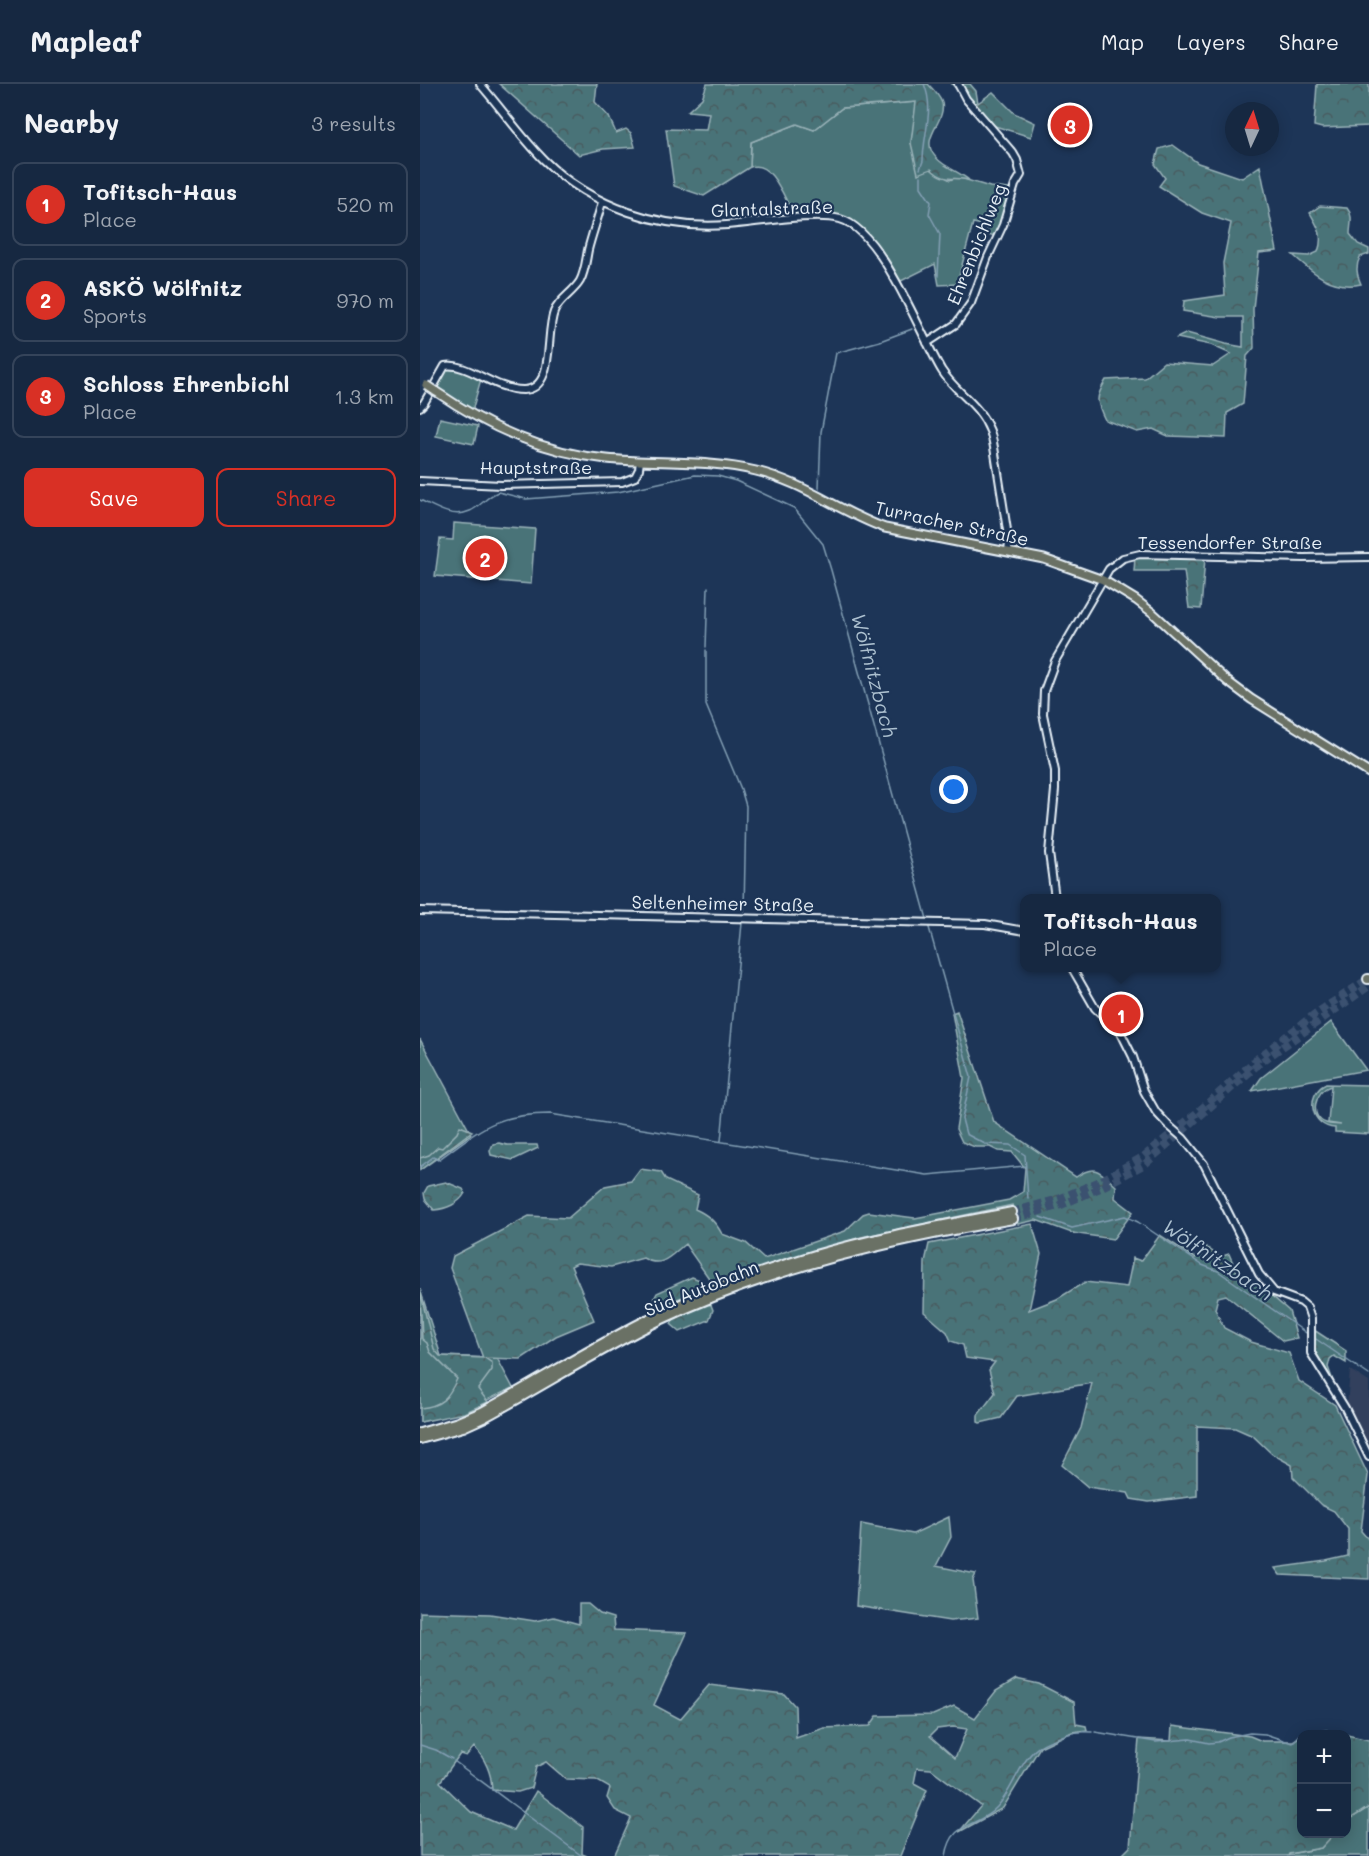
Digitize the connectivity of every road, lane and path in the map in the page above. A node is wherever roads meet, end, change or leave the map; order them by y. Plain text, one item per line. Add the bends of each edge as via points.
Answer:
1 (480, 84) edge
2 (958, 84) edge
3 (602, 202) junction
4 (927, 343) junction
5 (423, 383) edge
6 (420, 407) edge
7 (640, 461) junction
8 (420, 481) edge
9 (1008, 551) junction
10 (1369, 557) edge
11 (1103, 580) junction
12 (1369, 773) edge
13 (1054, 894) edge
14 (420, 911) edge
15 (1020, 930) edge
16 (1074, 972) edge
17 (420, 1433) edge
18 (420, 1439) edge
19 (1369, 1456) edge

1 - 3 street, Glantalstraße via 544,160
2 - 4 street, Ehrenbichlweg via 966,99 1013,153 1020,176 971,303 956,324
3 - 4 street, Glantalstraße via 640,215 694,225 827,217 850,223 888,268
3 - 6 street via 582,276 555,310 545,369 537,386 510,389 466,369 445,366
4 - 9 street, Glantalstraße via 944,373 979,411 990,432
5 - 7 main road, Turracher Straße, bridge via 490,425 545,447 586,457
7 - 8 street, Hauptstraße via 635,477 622,482
7 - 9 main road, Turracher Straße via 755,470 802,486 885,528
9 - 11 main road, Turracher Straße via 1056,562
10 - 11 street, Tessendorfer Straße via 1140,554 1115,562
11 - 12 main road, Turracher Straße via 1153,613 1251,699
11 - 13 street, Tessendorfer Straße via 1055,661 1044,691 1043,714 1055,771 1049,853
14 - 15 street, Seltenheimer Straße via 985,924
16 - 19 street via 1091,1003 1126,1042 1151,1104 1204,1164 1259,1274 1274,1292 1301,1302 1310,1312 1312,1357 1345,1408
17 - 18 highway, Süd Autobahn via 482,1412 621,1333 732,1283 858,1244 1012,1215 860,1249 733,1289 622,1339 485,1417

